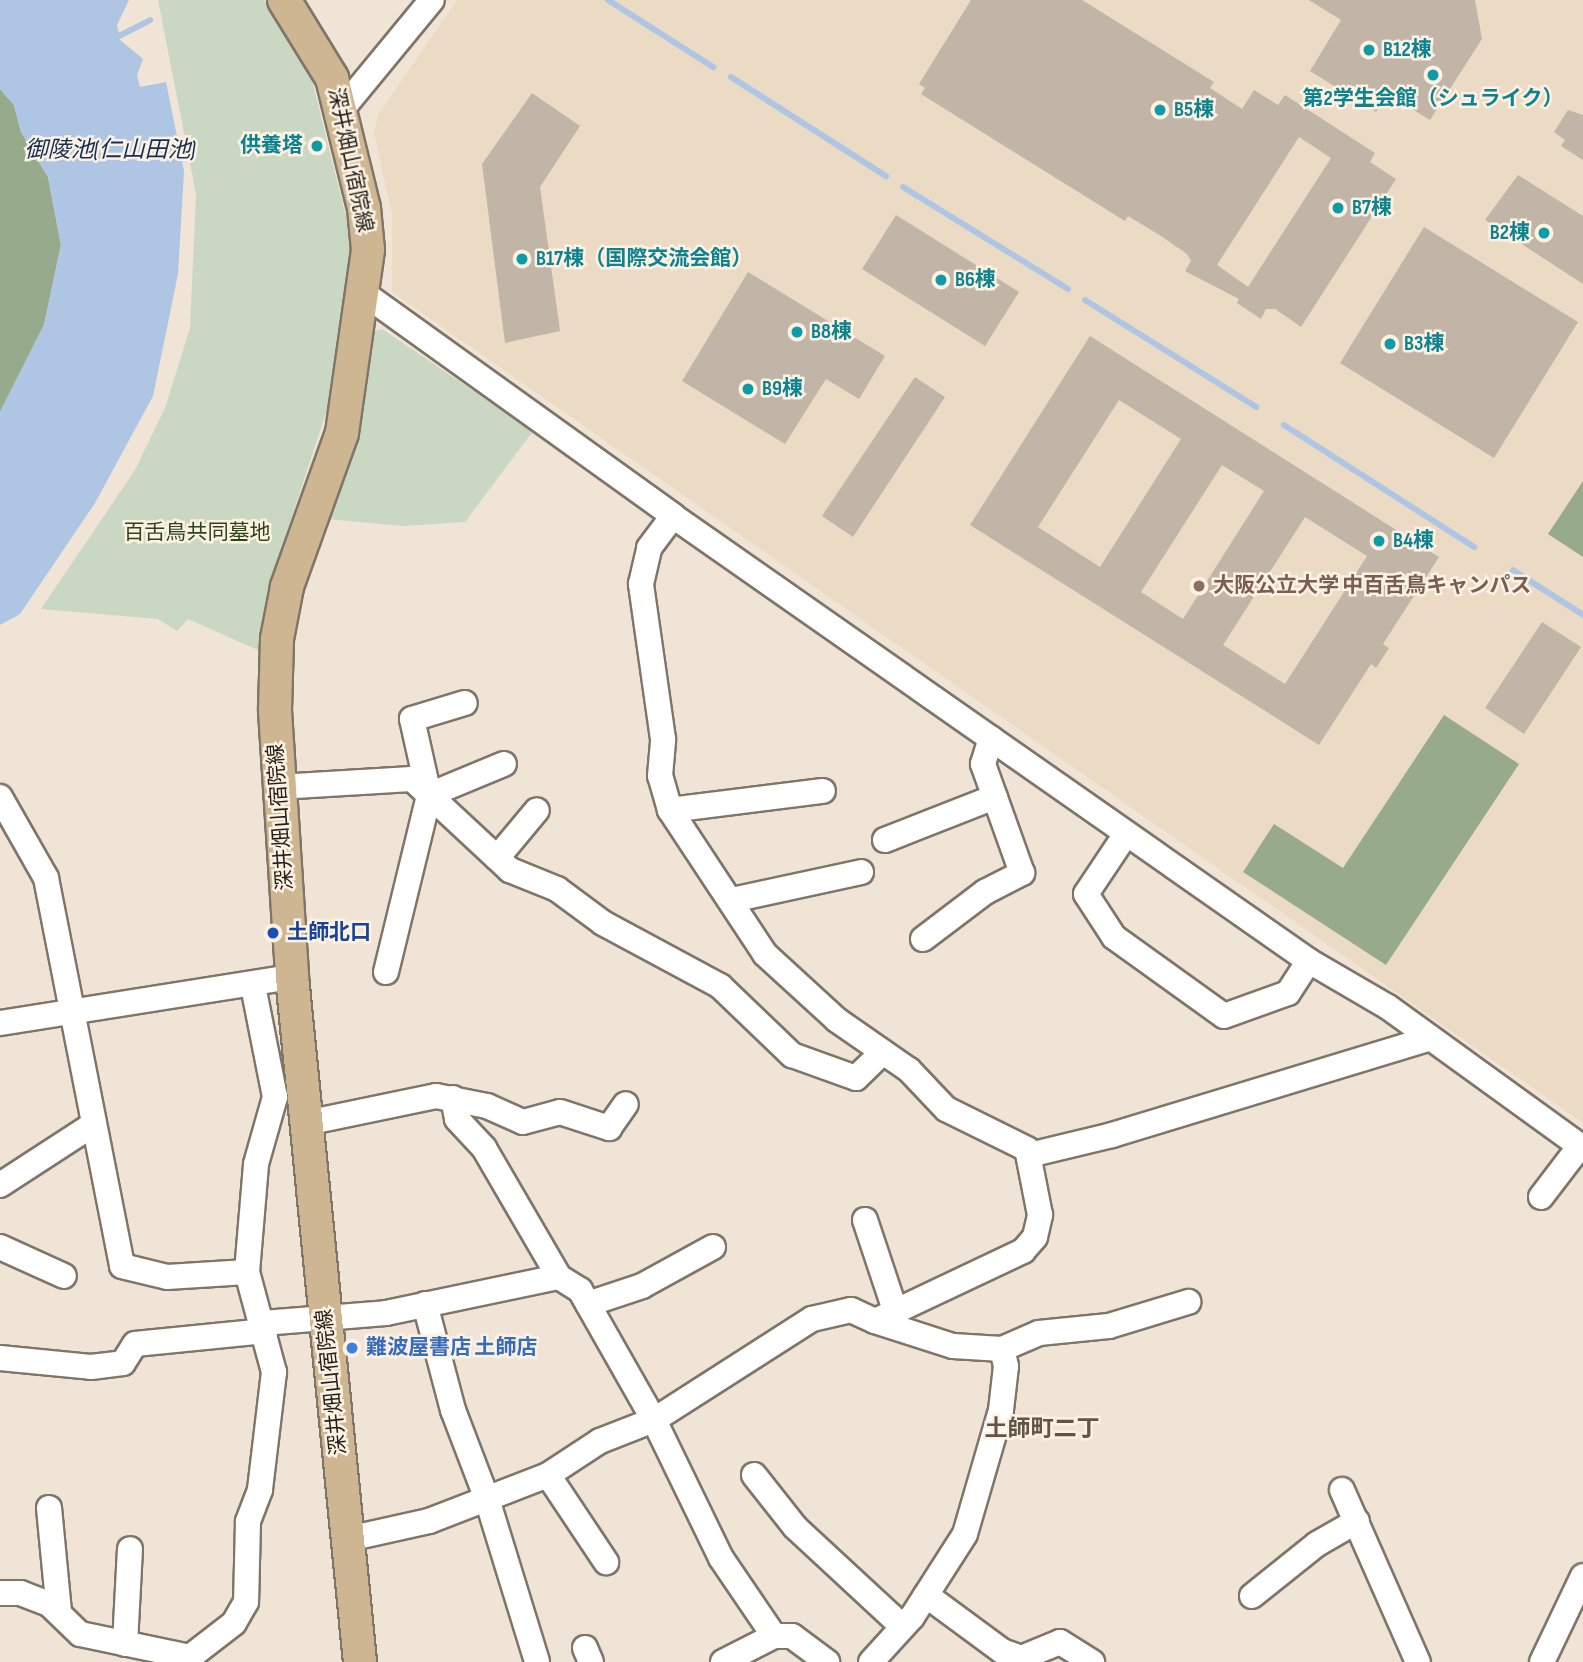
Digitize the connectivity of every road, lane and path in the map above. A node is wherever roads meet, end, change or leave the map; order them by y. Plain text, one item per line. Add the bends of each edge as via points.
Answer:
1 (284, 0) edge
2 (432, 0) edge
3 (342, 109) junction
4 (366, 295) junction
5 (673, 516) junction
6 (465, 703) dead end
7 (991, 738) junction
8 (504, 764) dead end
9 (278, 787) junction
10 (823, 791) dead end
11 (429, 795) junction
12 (0, 797) edge
13 (995, 797) junction
14 (537, 810) dead end
15 (670, 810) junction
16 (1126, 834) junction
17 (885, 840) dead end
18 (497, 858) junction
19 (861, 873) dead end
20 (732, 900) junction
21 (923, 939) dead end
22 (1309, 961) junction
23 (386, 972) dead end
24 (292, 977) junction
25 (253, 986) junction
26 (72, 1010) junction
27 (0, 1023) edge
28 (1427, 1039) junction
29 (881, 1054) junction
30 (453, 1098) junction
31 (626, 1104) dead end
32 (306, 1123) junction
33 (94, 1124) junction
34 (1581, 1147) edge
35 (1029, 1155) junction
36 (0, 1185) edge
37 (1541, 1197) dead end
38 (865, 1220) dead end
39 (0, 1247) edge
40 (713, 1247) dead end
41 (247, 1272) junction
42 (64, 1276) dead end
43 (559, 1276) junction
44 (1188, 1302) dead end
45 (425, 1304) junction
46 (588, 1304) junction
47 (885, 1315) junction
48 (325, 1319) junction
49 (264, 1327) junction
50 (1002, 1349) junction
51 (0, 1358) edge
52 (654, 1420) junction
53 (548, 1475) junction
54 (754, 1475) dead end
55 (1342, 1490) dead end
56 (487, 1499) junction
57 (49, 1508) dead end
58 (1357, 1521) junction
59 (348, 1539) junction
60 (130, 1549) dead end
61 (606, 1562) dead end
62 (1583, 1576) edge
63 (0, 1593) edge
64 (926, 1595) junction
65 (1252, 1596) dead end
66 (59, 1611) junction
67 (903, 1627) junction
68 (774, 1636) junction
69 (125, 1644) junction
70 (190, 1660) edge
71 (360, 1662) edge
72 (537, 1662) edge
73 (723, 1662) edge
74 (827, 1662) edge
75 (871, 1662) edge
76 (1092, 1662) edge
77 (1418, 1662) edge
78 (1542, 1662) edge

1 - 3 main road, 深井畑山宿院線 via 317,47
2 - 3 street
3 - 4 main road, 深井畑山宿院線 via 364,208
4 - 5 street
4 - 9 main road, 深井畑山宿院線 via 342,433 287,587 277,639
5 - 7 street
5 - 15 street via 649,548 641,584 663,739 660,776
6 - 11 street via 412,719
7 - 13 street via 983,764
7 - 16 street
8 - 11 street
9 - 11 street via 412,779
9 - 24 main road, 深井畑山宿院線
10 - 15 street
11 - 18 street
11 - 23 street
12 - 26 street via 46,878
13 - 17 street
13 - 21 street via 1022,873 985,892
14 - 18 street
15 - 20 street
16 - 22 street
16 - 22 street via 1086,894 1114,937 1224,1016 1288,993
18 - 29 street via 510,870 557,889 603,923 720,986 792,1055 856,1078
19 - 20 street
20 - 29 street via 765,954
22 - 28 street via 1388,1007
24 - 25 street
24 - 32 main road, 深井畑山宿院線
25 - 26 street
25 - 41 street via 275,1097 256,1164
26 - 27 street
26 - 33 street
28 - 34 street
28 - 35 street via 1112,1135
29 - 35 street via 909,1070 946,1109
30 - 31 street via 523,1122 560,1112 609,1128
30 - 32 street via 413,1100
30 - 43 street via 457,1119 484,1148
32 - 48 main road, 深井畑山宿院線
33 - 36 street
33 - 41 street via 122,1266 167,1277
34 - 37 street
35 - 47 street via 1040,1215 1029,1244
38 - 47 street
39 - 42 street
40 - 46 street via 642,1286
41 - 49 street
43 - 45 street
43 - 46 street via 580,1290
44 - 50 street via 1109,1326 1039,1333
45 - 48 street
45 - 56 street via 453,1410
46 - 52 street
47 - 50 street via 953,1346
47 - 52 street via 851,1310 812,1319
48 - 49 street
48 - 59 main road, 深井畑山宿院線
49 - 51 street via 135,1344 123,1363 91,1367
49 - 70 street via 274,1372 260,1490 248,1521 246,1602 234,1623
50 - 64 street via 1006,1366 1002,1410 965,1534
52 - 53 street via 600,1441
52 - 68 street via 721,1558
53 - 56 street
53 - 61 street
54 - 67 street via 795,1527
55 - 58 street
56 - 59 street via 429,1521
56 - 72 street
57 - 66 street
58 - 65 street via 1317,1544
58 - 77 street
59 - 71 main road, 深井畑山宿院線
60 - 69 street
62 - 78 street
63 - 66 street via 21,1593
64 - 67 street
64 - 76 street via 1002,1651 1021,1658 1060,1642
66 - 69 street via 80,1634
67 - 75 street
68 - 73 street
68 - 74 street via 792,1636
69 - 70 street

